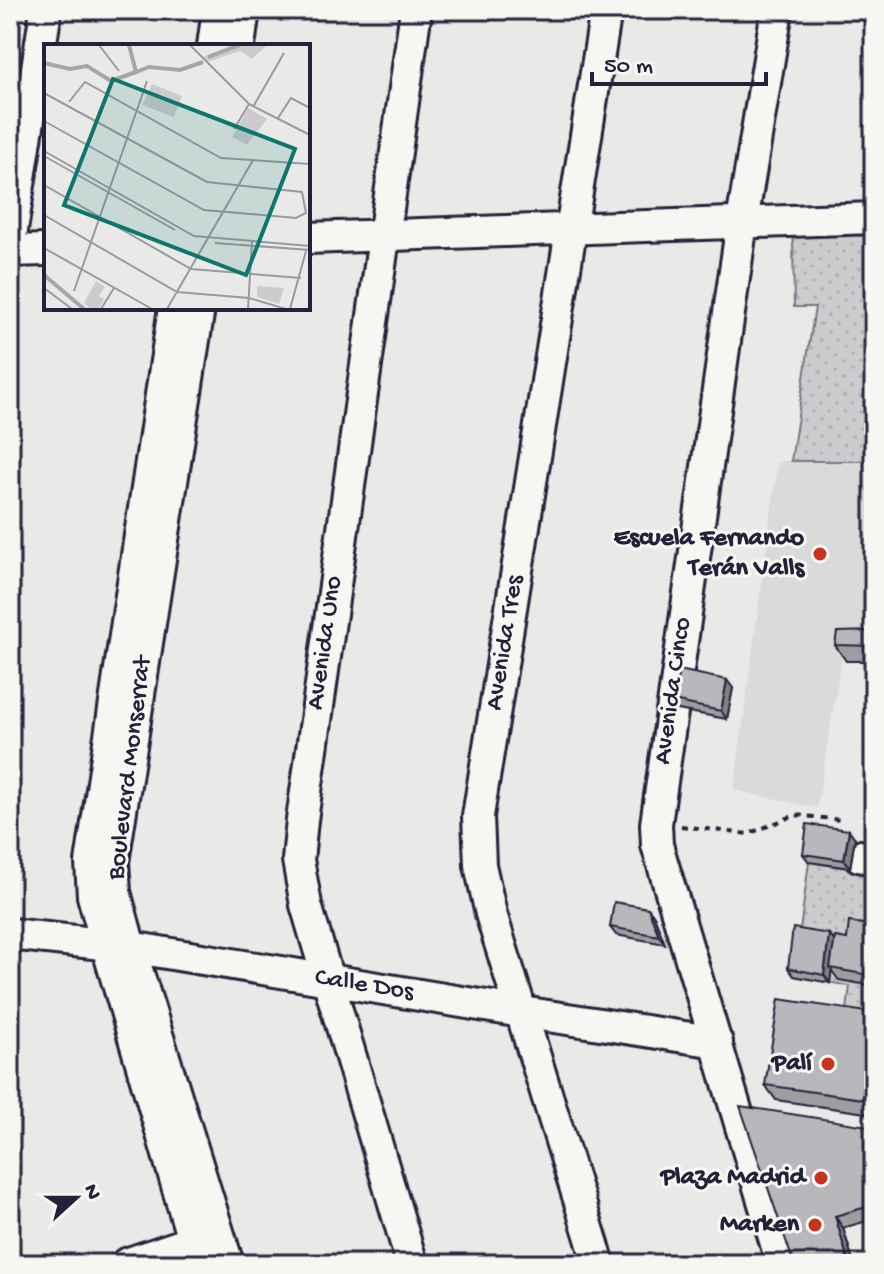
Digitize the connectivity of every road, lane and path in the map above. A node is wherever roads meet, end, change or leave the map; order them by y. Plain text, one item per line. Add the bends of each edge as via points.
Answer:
1 (46, 10) edge
2 (218, 10) edge
3 (244, 10) edge
4 (416, 10) edge
5 (606, 10) edge
6 (777, 10) edge
7 (213, 44) edge
8 (239, 44) edge
9 (874, 218) edge
10 (742, 222) junction
11 (573, 226) junction
12 (382, 235) junction
13 (310, 238) edge
14 (10, 243) edge
15 (44, 250) edge
16 (10, 251) edge
17 (174, 310) edge
18 (199, 310) edge
19 (842, 820) dead end
20 (656, 824) junction
21 (10, 934) edge
22 (118, 947) junction
23 (328, 981) junction
24 (522, 1012) junction
25 (717, 1042) junction
26 (204, 1246) edge
27 (126, 1264) edge
28 (228, 1264) edge
29 (412, 1264) edge
30 (599, 1264) edge
31 (782, 1264) edge

1 - 14 street
2 - 7 street
3 - 8 street
4 - 12 street, Avenida Uno
5 - 11 street, Avenida Tres
6 - 10 street, Avenida Cinco
9 - 10 street
10 - 11 street
10 - 20 street, Avenida Cinco
11 - 12 street
11 - 24 street, Avenida Tres via 478,816 480,865
12 - 13 street
12 - 23 street, Avenida Uno via 298,860
15 - 16 street
17 - 22 street, Boulevard Monserrat via 91,863 93,896
18 - 22 street, Boulevard Monserrat via 113,862
19 - 20 path via 795,815 748,834
20 - 25 street, Avenida Cinco via 660,856
21 - 22 street, Calle Dos
22 - 23 street, Calle Dos
22 - 26 street, Boulevard Monserrat
23 - 24 street, Calle Dos
23 - 29 street, Avenida Uno
24 - 25 street, Calle Dos
24 - 30 street, Avenida Tres
25 - 31 street, Avenida Cinco
26 - 27 street
26 - 28 street, Boulevard Monserrat

